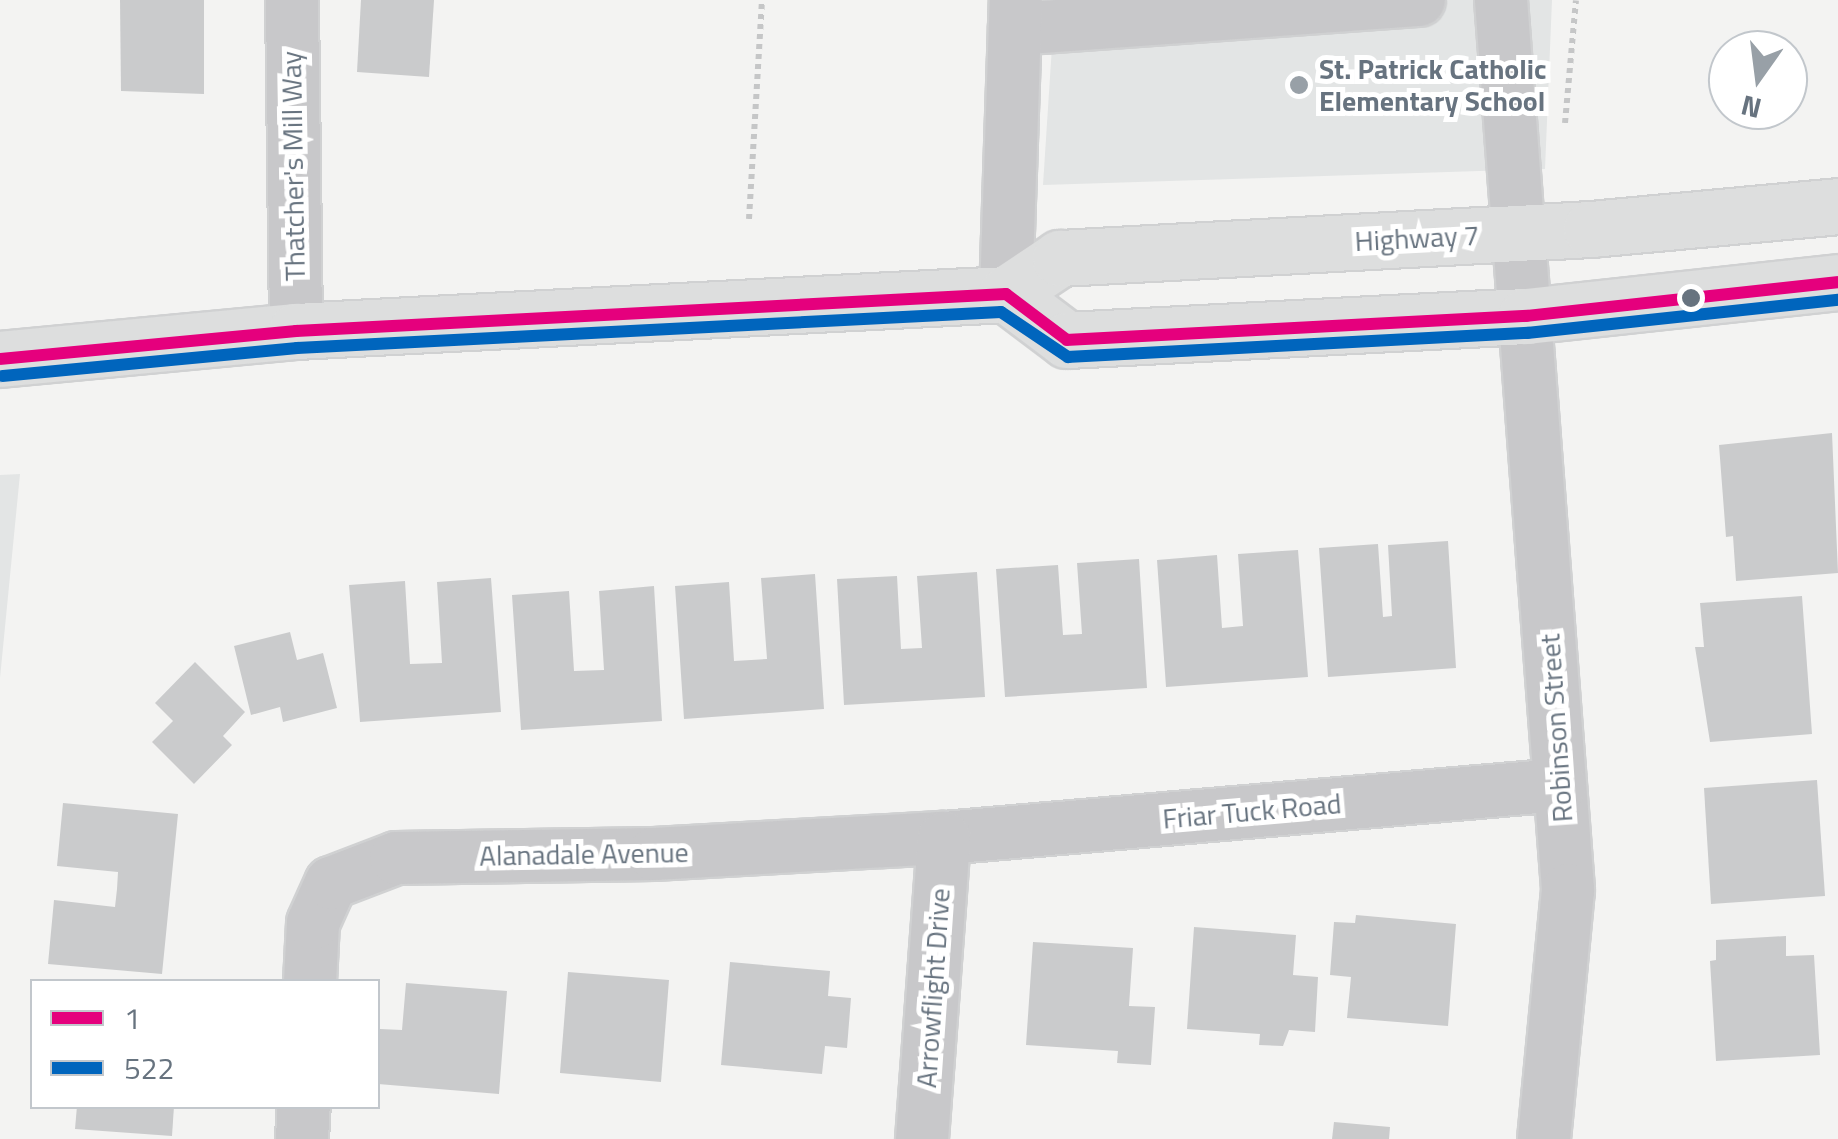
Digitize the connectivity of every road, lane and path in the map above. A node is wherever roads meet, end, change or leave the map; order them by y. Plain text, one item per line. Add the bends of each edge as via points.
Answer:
1 (292, 0) edge
2 (762, 0) edge
3 (1419, 0) edge
4 (1501, 0) edge
5 (1576, 0) edge
6 (1016, 15) edge
7 (1566, 135) dead end
8 (1838, 206) edge
9 (750, 219) dead end
10 (1521, 232) junction
11 (1838, 282) edge
12 (1006, 294) junction
13 (1526, 316) junction
14 (296, 331) junction
15 (0, 359) edge
16 (1560, 785) junction
17 (944, 838) junction
18 (310, 979) edge
19 (304, 1109) edge
20 (302, 1139) edge
21 (922, 1139) edge
22 (1544, 1139) edge

1 - 14 street, Thatcher's Mill Way
2 - 9 path
3 - 6 street
4 - 10 street, Robinson Street
5 - 7 path
6 - 12 street
8 - 10 main road, Highway 7
10 - 12 main road, Highway 7 via 1060,258
10 - 13 street, Robinson Street
11 - 13 main road
12 - 13 main road via 1067,340
12 - 14 main road
13 - 16 street, Robinson Street
14 - 15 main road
16 - 17 street, Friar Tuck Road
16 - 22 street, Robinson Street via 1568,890
17 - 18 street, Alanadale Avenue via 654,854 396,858 330,884 312,923
17 - 21 street, Arrowflight Drive
19 - 20 street

